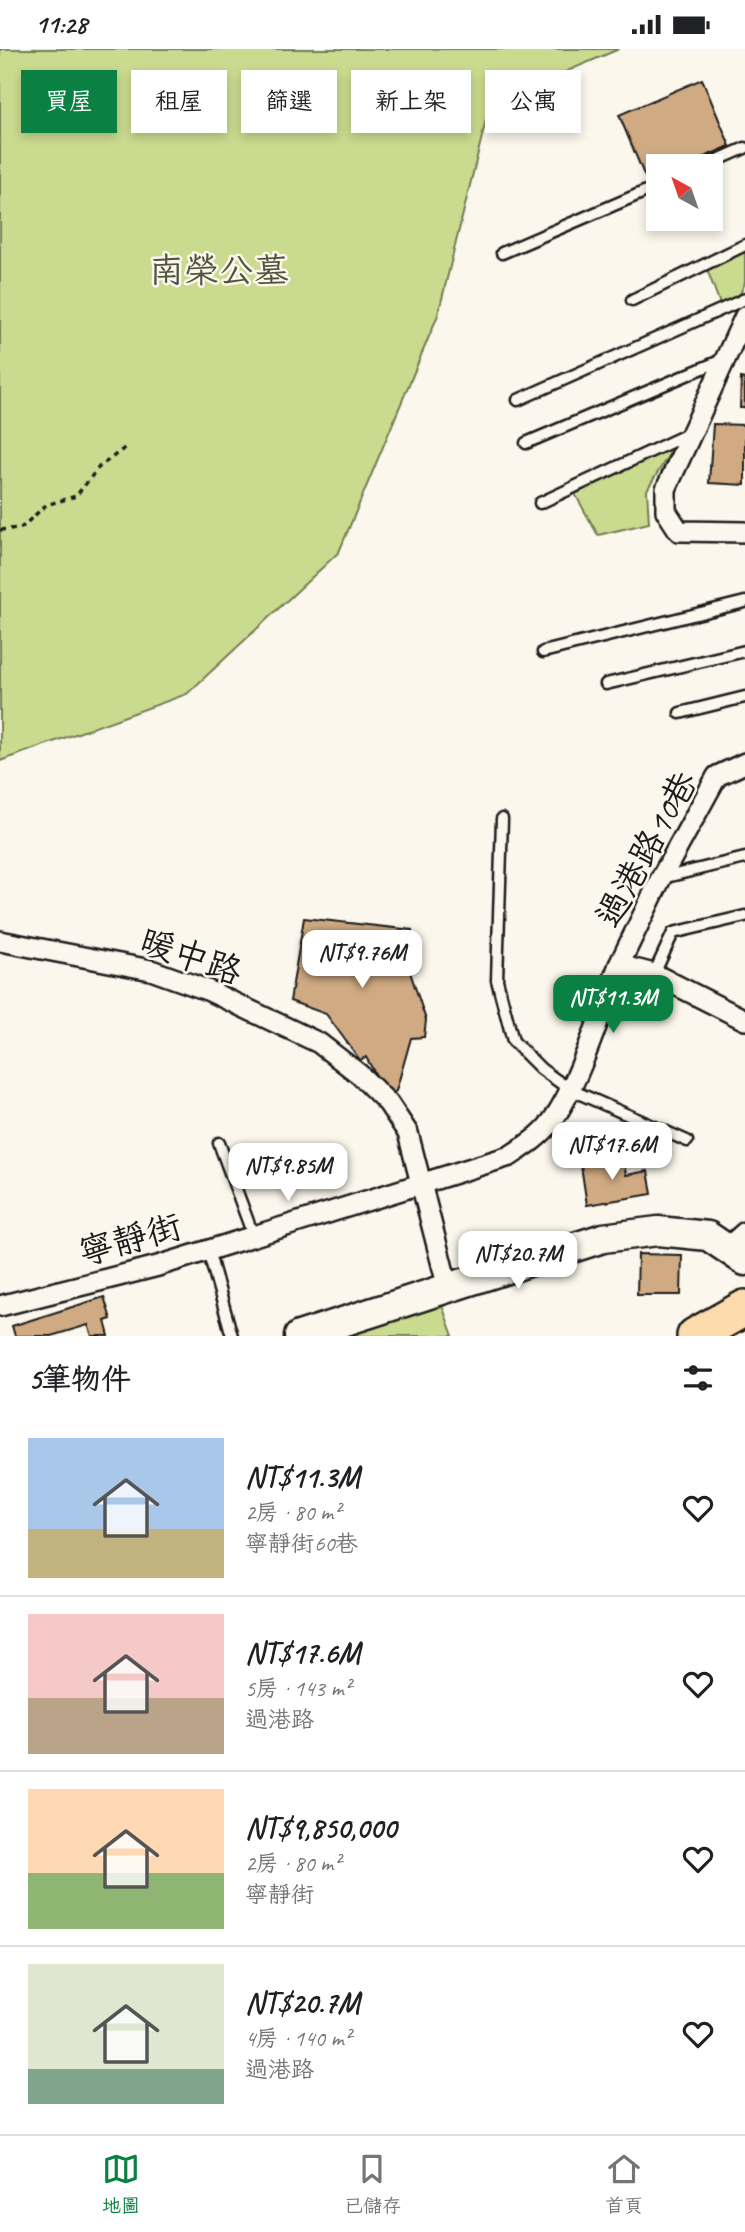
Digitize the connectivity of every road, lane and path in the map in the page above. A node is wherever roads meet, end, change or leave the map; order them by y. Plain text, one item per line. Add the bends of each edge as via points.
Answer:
1 (745, 148) edge
2 (723, 158) edge
3 (646, 191) edge
4 (745, 245) edge
5 (502, 253) dead end
6 (745, 299) edge
7 (632, 300) dead end
8 (745, 316) edge
9 (726, 359) junction
10 (518, 400) dead end
11 (692, 432) junction
12 (526, 443) dead end
13 (127, 447) dead end
14 (540, 503) dead end
15 (0, 530) edge
16 (745, 532) edge
17 (745, 602) edge
18 (745, 651) edge
19 (543, 652) dead end
20 (606, 684) dead end
21 (745, 697) edge
22 (680, 713) dead end
23 (745, 763) edge
24 (502, 818) dead end
25 (745, 858) edge
26 (661, 878) junction
27 (745, 916) edge
28 (0, 941) edge
29 (619, 965) junction
30 (654, 974) junction
31 (745, 1020) edge
32 (569, 1089) junction
33 (687, 1141) dead end
34 (219, 1143) dead end
35 (420, 1182) junction
36 (253, 1235) junction
37 (739, 1246) edge
38 (208, 1250) junction
39 (448, 1288) junction
40 (0, 1306) edge
41 (745, 1308) edge
42 (232, 1336) edge
43 (299, 1336) edge
44 (695, 1336) edge

1 - 2 lane
3 - 5 lane
4 - 7 lane
6 - 10 lane
8 - 9 street
9 - 11 street
9 - 12 lane
11 - 14 lane
11 - 16 street via 666,489 666,511 679,531
13 - 15 path via 99,467 76,496 46,505 21,528
17 - 19 lane
18 - 20 lane
21 - 22 lane
23 - 26 street, 過港路10巷 via 717,776
24 - 32 lane via 497,979 513,1041
25 - 26 lane
26 - 29 street, 過港路10巷
27 - 30 lane via 673,933
28 - 35 street, 暖中路 via 150,970 207,990 319,1042 388,1103 408,1133
29 - 30 street, 過港路10巷
29 - 32 street, 寧靜街
30 - 31 street, 過港路10巷
32 - 33 lane
32 - 35 street, 寧靜街 via 552,1121 510,1156
34 - 36 lane
35 - 36 street, 寧靜街
35 - 39 street, 暖中路
36 - 38 street, 寧靜街
37 - 39 street via 685,1232 603,1238
38 - 40 street, 寧靜街
38 - 42 lane
39 - 43 street
41 - 44 highway

